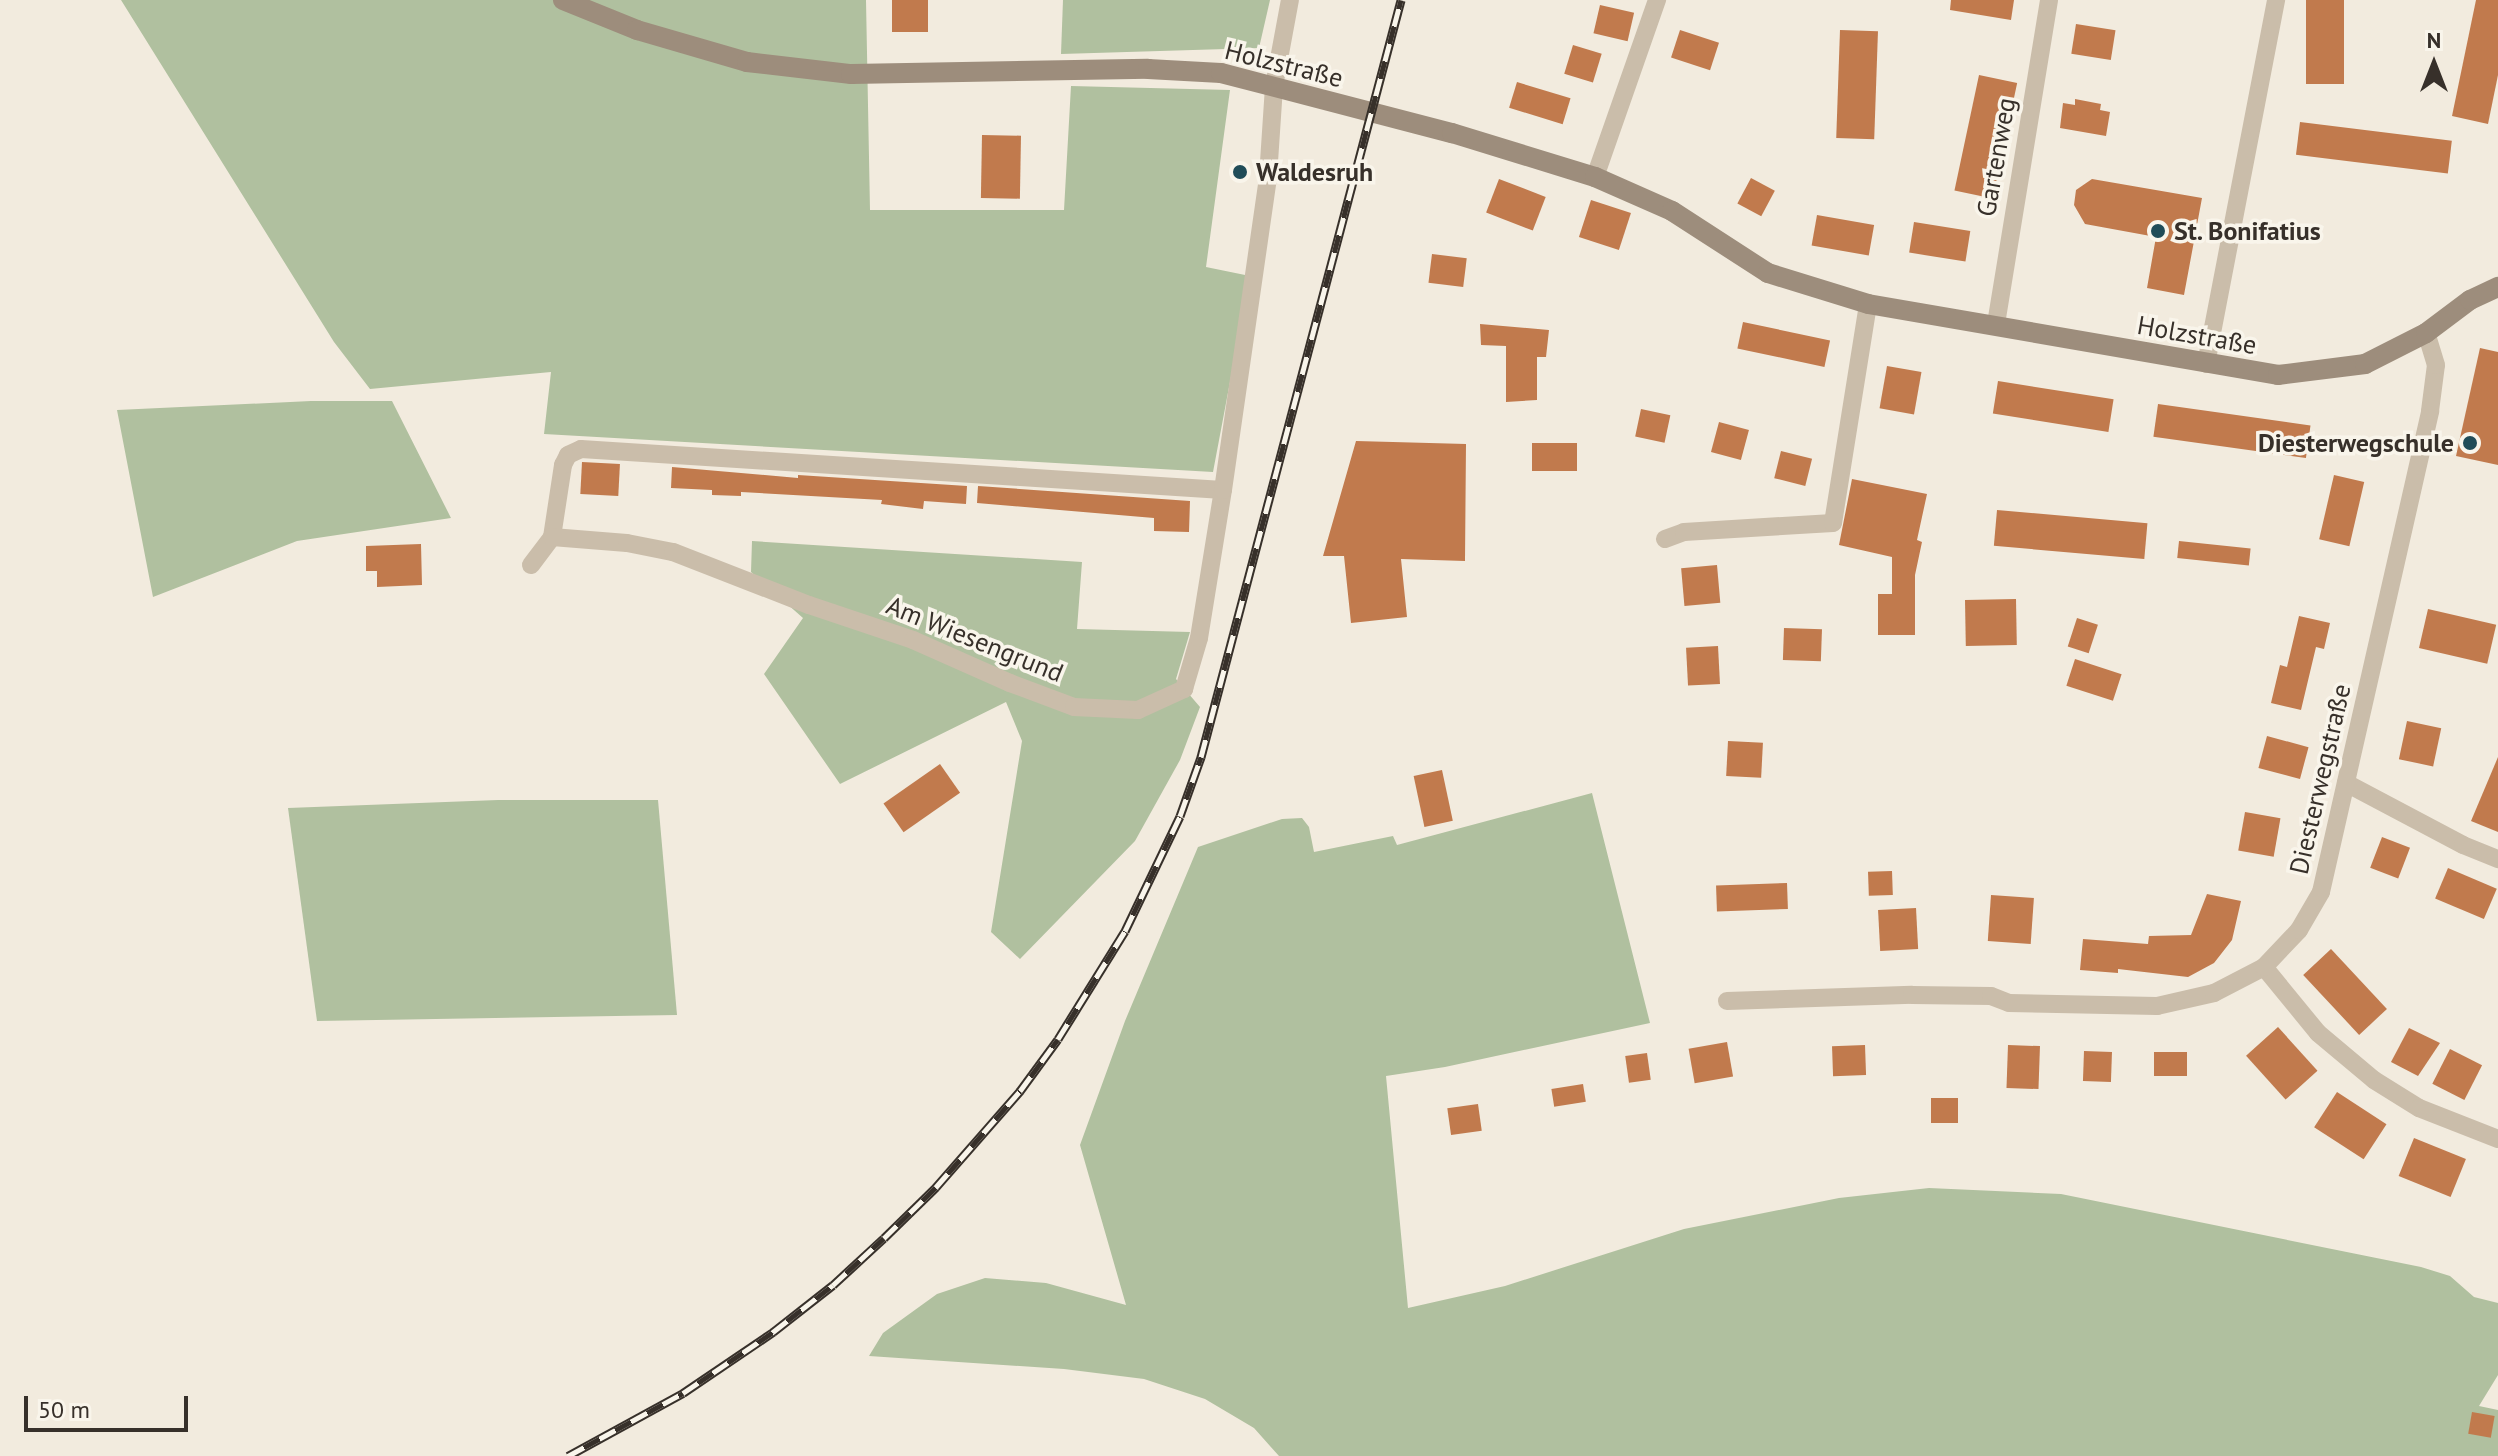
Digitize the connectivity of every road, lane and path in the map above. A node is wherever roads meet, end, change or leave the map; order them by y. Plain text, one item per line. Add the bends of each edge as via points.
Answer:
1 (563, 0) edge
2 (1290, 0) edge
3 (1657, 0) edge
4 (2049, 0) edge
5 (2276, 0) edge
6 (1284, 89) junction
7 (1595, 177) junction
8 (2497, 283) edge
9 (1868, 304) junction
10 (1996, 324) junction
11 (2426, 333) junction
12 (2206, 364) junction
13 (1223, 490) junction
14 (552, 537) junction
15 (1665, 539) dead end
16 (531, 565) dead end
17 (2346, 783) junction
18 (2498, 859) edge
19 (2264, 967) junction
20 (1727, 1001) dead end
21 (2498, 1139) edge

1 - 6 street, Holzstraße via 637,30 747,62 851,74 1148,69 1207,72
2 - 6 street, Am Wiesengrund
3 - 7 street
4 - 10 street, Gartenweg
5 - 12 street
6 - 7 street, Holzstraße
6 - 13 street, Am Wiesengrund
7 - 9 street, Holzstraße via 1672,211 1768,273
8 - 11 street, Holzstraße
9 - 10 street, Holzstraße
9 - 15 street via 1833,523 1684,532
10 - 12 street, Holzstraße
11 - 12 street, Holzstraße via 2365,364 2278,375
11 - 17 street, Diesterwegstraße via 2436,365 2430,411
13 - 14 street via 581,449 568,455 563,465
13 - 14 street, Am Wiesengrund via 1199,638 1184,689 1138,710 1074,707 913,640 673,552
14 - 16 street
17 - 18 street
17 - 19 street, Diesterwegstraße via 2321,892 2299,930
19 - 20 street, Diesterwegstraße via 2214,993 2157,1006 1912,995
19 - 21 street via 2318,1033 2374,1080 2419,1108

